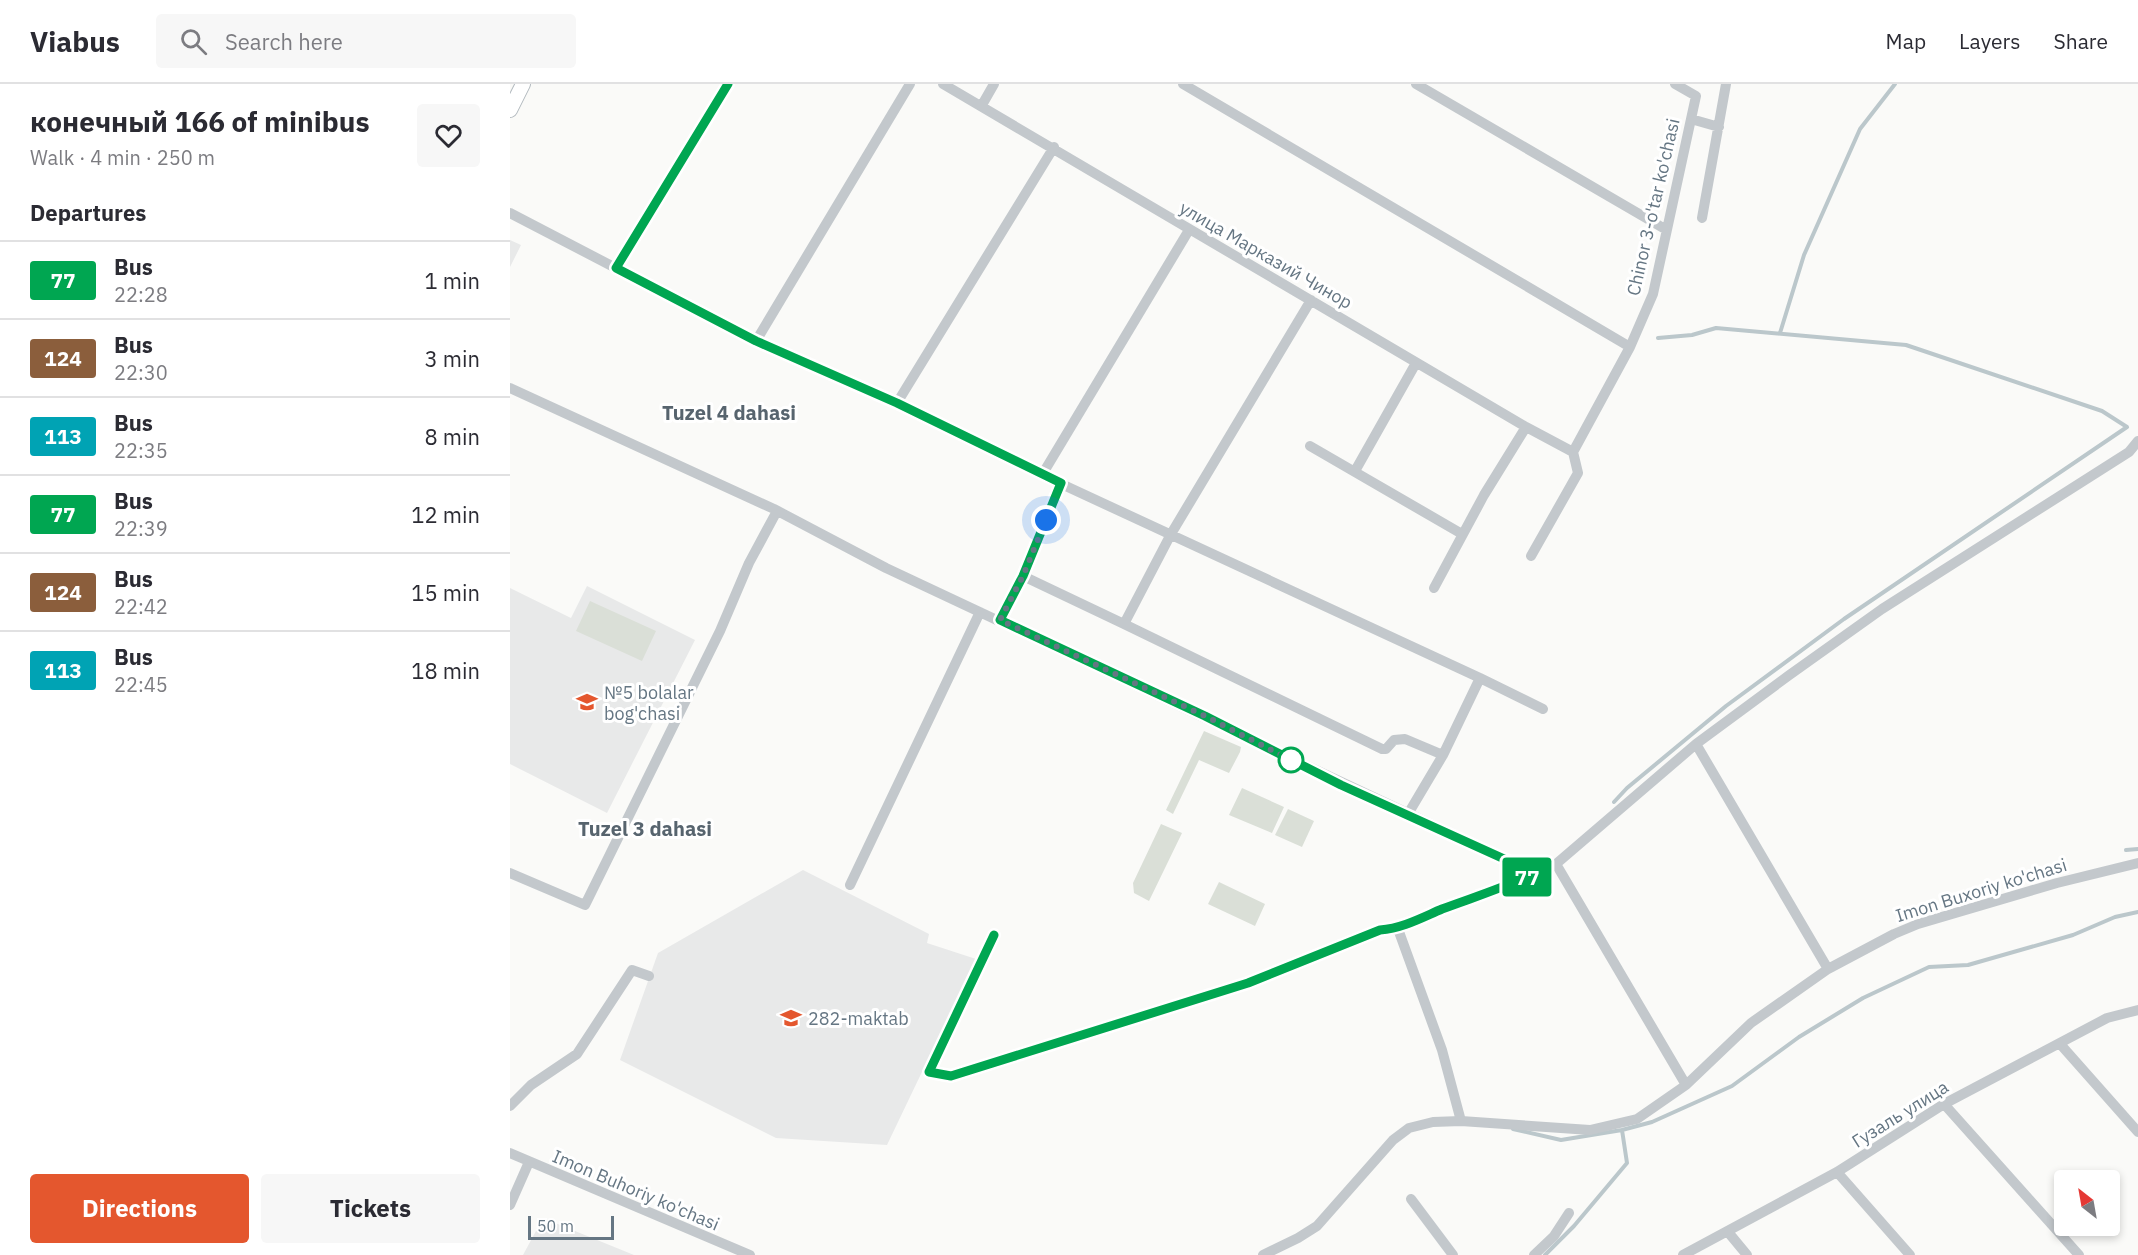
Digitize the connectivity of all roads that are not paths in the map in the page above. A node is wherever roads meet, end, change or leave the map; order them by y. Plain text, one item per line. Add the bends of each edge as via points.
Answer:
1 (524, 84) edge
2 (728, 84) edge
3 (910, 84) edge
4 (943, 84) edge
5 (994, 84) edge
6 (1183, 84) edge
7 (1416, 84) edge
8 (1675, 84) edge
9 (1699, 84) edge
10 (1726, 84) edge
11 (1696, 96) junction
12 (982, 105) junction
13 (510, 110) edge
14 (1691, 119) junction
15 (1719, 127) junction
16 (1054, 147) junction
17 (510, 213) edge
18 (1702, 218) dead end
19 (1665, 229) junction
20 (1189, 230) junction
21 (616, 268) junction
22 (1311, 300) junction
23 (756, 341) junction
24 (1630, 347) junction
25 (1416, 363) junction
26 (510, 388) edge
27 (897, 403) junction
28 (1526, 428) junction
29 (2138, 441) edge
30 (1310, 446) dead end
31 (1573, 453) junction
32 (1355, 471) junction
33 (1042, 475) junction
34 (1061, 483) junction
35 (777, 511) junction
36 (1171, 534) junction
37 (1462, 534) junction
38 (1530, 556) dead end
39 (1023, 576) junction
40 (1434, 588) dead end
41 (980, 612) junction
42 (1000, 620) junction
43 (1124, 624) junction
44 (1483, 680) junction
45 (1544, 710) dead end
46 (1696, 744) junction
47 (1443, 755) junction
48 (1408, 814) junction
49 (2138, 863) edge
50 (1556, 864) junction
51 (510, 873) edge
52 (1535, 873) junction
53 (850, 885) dead end
54 (1398, 929) junction
55 (994, 935) dead end
56 (1828, 969) junction
57 (649, 976) dead end
58 (2138, 1010) edge
59 (2061, 1045) junction
60 (1686, 1084) junction
61 (1944, 1104) junction
62 (510, 1106) edge
63 (1461, 1121) junction
64 (2138, 1132) edge
65 (510, 1154) edge
66 (529, 1162) junction
67 (1837, 1172) junction
68 (1411, 1199) dead end
69 (510, 1205) edge
70 (1569, 1213) dead end
71 (1728, 1232) junction
72 (750, 1255) edge
73 (1263, 1255) edge
74 (1453, 1255) edge
75 (1534, 1255) edge
76 (1683, 1255) edge
77 (1748, 1255) edge
78 (1910, 1255) edge
79 (2079, 1255) edge

1 - 13 main road
2 - 21 street
3 - 23 street
4 - 12 street, улица Марказий Чинор
5 - 12 street
6 - 24 street
7 - 19 street
8 - 11 street
9 - 11 street, Chinor 3-o'tar ko'chasi
10 - 15 street
11 - 14 street, Chinor 3-o'tar ko'chasi
12 - 16 street, улица Марказий Чинор
14 - 15 street
14 - 19 street, Chinor 3-o'tar ko'chasi
15 - 18 street
16 - 20 street, улица Марказий Чинор
16 - 27 street
17 - 21 street
19 - 24 street, Chinor 3-o'tar ko'chasi via 1653,294
20 - 22 street, улица Марказий Чинор
20 - 33 street
21 - 23 street
22 - 25 street, улица Марказий Чинор
22 - 36 street
23 - 27 street
24 - 31 street, Chinor 3-o'tar ko'chasi
25 - 28 street, улица Марказий Чинор
25 - 32 street
26 - 35 street
27 - 33 street
28 - 31 street, улица Марказий Чинор
28 - 37 street
29 - 46 street via 2129,452 1882,609
30 - 32 street
31 - 38 street via 1578,473
32 - 37 street
33 - 34 street
34 - 36 street
34 - 39 street
35 - 41 street
35 - 51 street via 585,905
36 - 43 street
36 - 44 street
37 - 40 street
39 - 42 street
39 - 43 street
41 - 42 street
41 - 53 street
42 - 48 street
43 - 47 street via 1382,749 1394,740 1405,739
44 - 45 street
44 - 47 street
46 - 50 street
46 - 56 street
47 - 48 street
48 - 52 street
49 - 56 street, Imon Buxoriy ko'chasi via 1918,924
50 - 52 street
50 - 60 street
52 - 54 street
54 - 55 street via 1380,930 1248,983 951,1076 929,1072
54 - 63 street via 1442,1050
56 - 60 street, Imon Buxoriy ko'chasi via 1751,1023
57 - 62 street via 632,970 578,1054 531,1085
58 - 59 street, Гузаль улица via 2108,1018
59 - 61 street, Гузаль улица
59 - 64 street
60 - 63 street, Imon Buxoriy ko'chasi via 1637,1119 1602,1128 1567,1130
61 - 67 street, Гузаль улица
61 - 79 street
63 - 73 street, Imon Buxoriy ko'chasi via 1417,1125 1401,1134 1323,1220 1298,1239
65 - 66 street, Imon Buhoriy ko'chasi
66 - 69 street
66 - 72 street, Imon Buhoriy ko'chasi
67 - 71 street, Гузаль улица
67 - 78 street
68 - 74 street
70 - 75 street via 1554,1236
71 - 76 street, Гузаль улица
71 - 77 street

